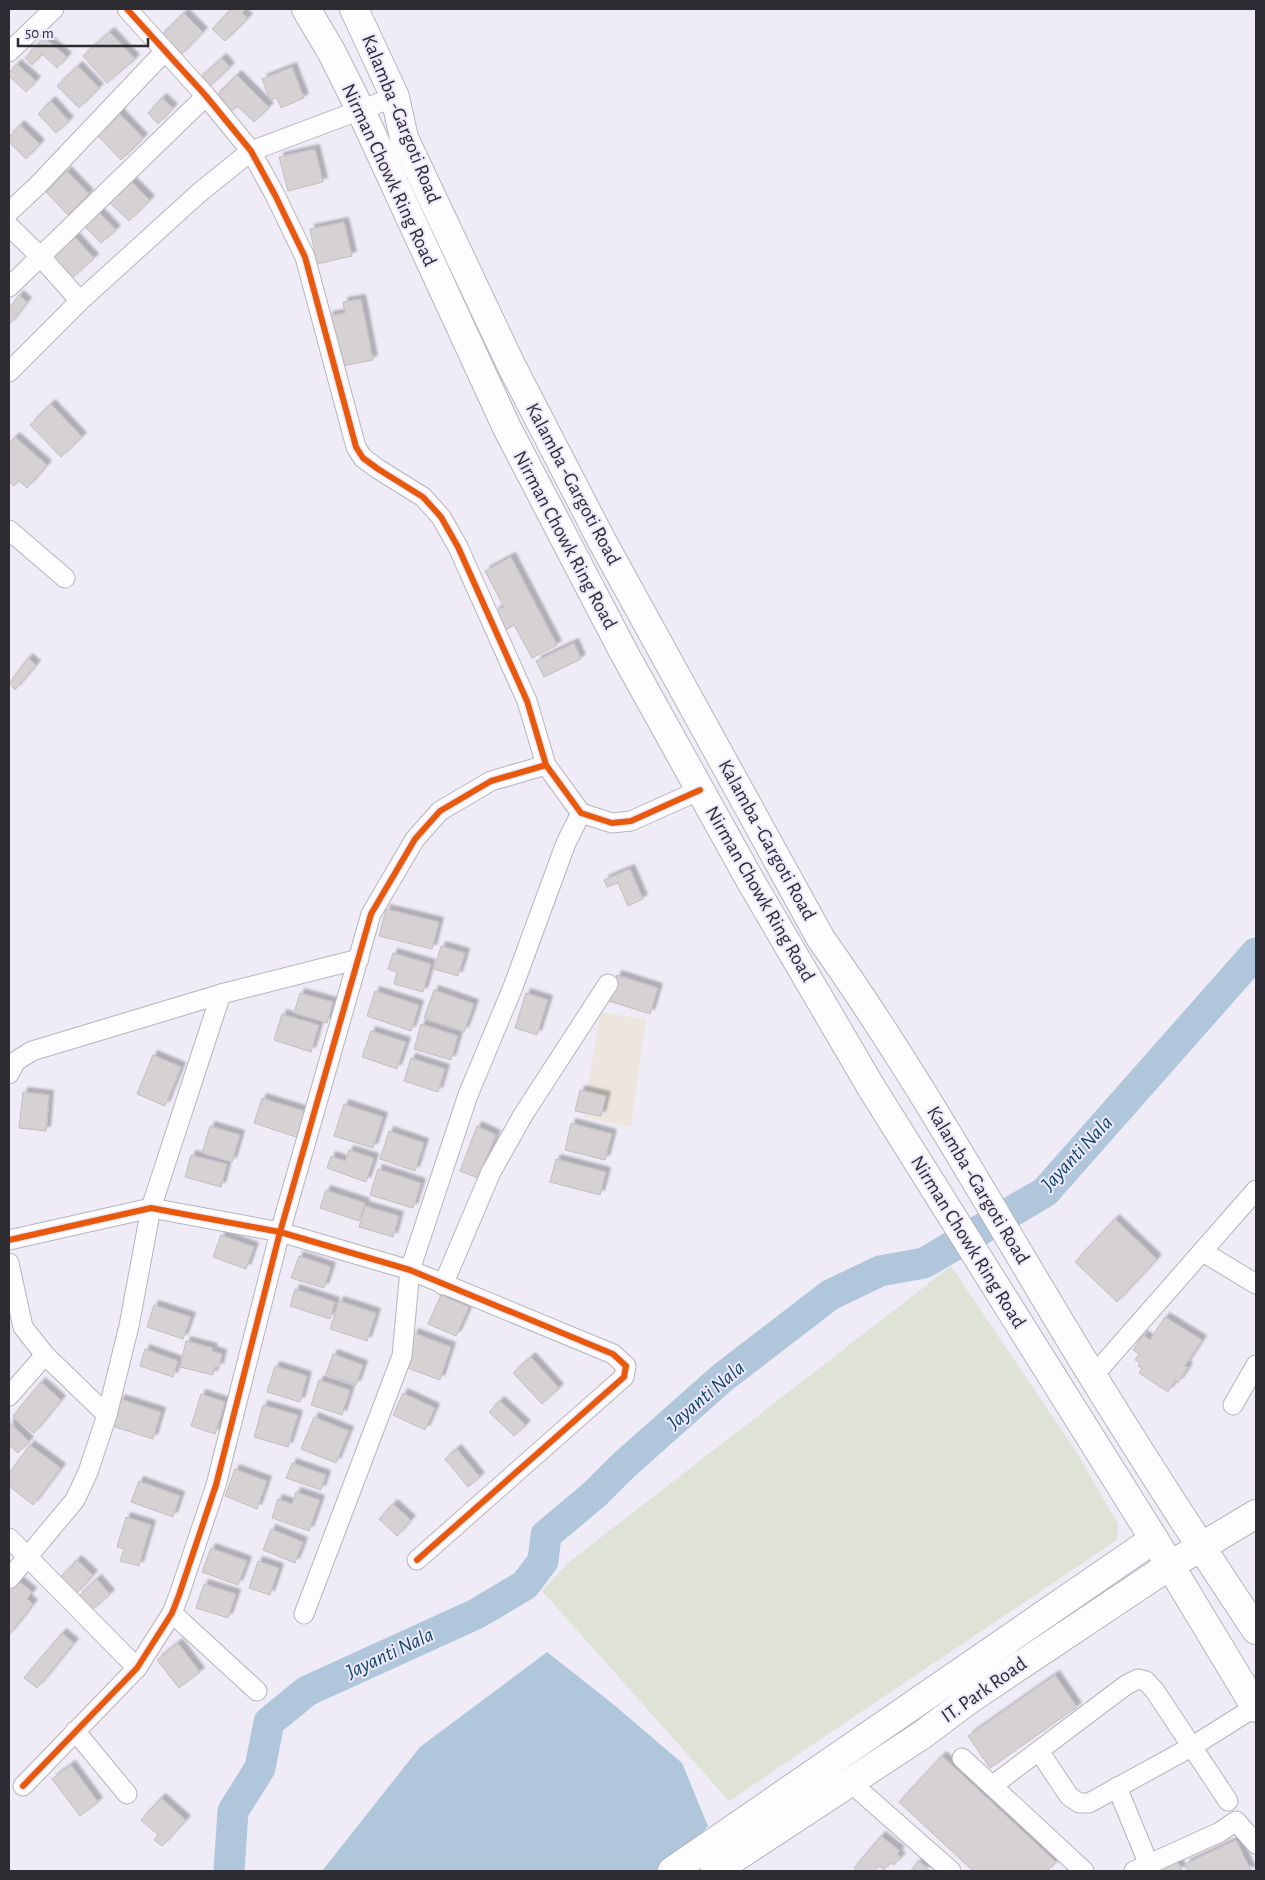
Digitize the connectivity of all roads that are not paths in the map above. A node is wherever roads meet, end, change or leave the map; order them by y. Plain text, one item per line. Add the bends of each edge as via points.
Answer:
1 (54, 9) edge
2 (127, 9) edge
3 (306, 9) edge
4 (354, 9) edge
5 (165, 51) junction
6 (9, 52) edge
7 (206, 96) junction
8 (395, 97) junction
9 (361, 111) junction
10 (251, 151) junction
11 (9, 212) edge
12 (9, 226) edge
13 (40, 256) junction
14 (9, 287) edge
15 (80, 301) junction
16 (9, 372) edge
17 (9, 530) edge
18 (65, 578) dead end
19 (546, 765) junction
20 (700, 790) junction
21 (581, 813) junction
22 (359, 958) junction
23 (608, 984) dead end
24 (220, 994) junction
25 (9, 1074) edge
26 (1256, 1190) edge
27 (152, 1208) junction
28 (280, 1232) junction
29 (9, 1240) edge
30 (1203, 1252) junction
31 (9, 1263) edge
32 (410, 1270) junction
33 (1256, 1284) edge
34 (443, 1285) junction
35 (45, 1355) junction
36 (1256, 1366) edge
37 (1093, 1376) junction
38 (9, 1396) edge
39 (1233, 1405) dead end
40 (107, 1415) junction
41 (1256, 1514) edge
42 (9, 1538) edge
43 (1154, 1539) junction
44 (1201, 1548) junction
45 (27, 1557) junction
46 (417, 1560) dead end
47 (1169, 1566) junction
48 (9, 1579) edge
49 (172, 1614) junction
50 (304, 1614) dead end
51 (1256, 1630) edge
52 (137, 1668) junction
53 (257, 1691) dead end
54 (1256, 1707) edge
55 (75, 1732) junction
56 (1193, 1746) junction
57 (1039, 1751) junction
58 (962, 1758) dead end
59 (850, 1782) junction
60 (22, 1786) dead end
61 (992, 1786) junction
62 (1117, 1787) junction
63 (127, 1794) dead end
64 (1228, 1801) dead end
65 (1256, 1844) edge
66 (1141, 1868) edge
67 (946, 1870) edge
68 (672, 1871) edge
69 (715, 1871) edge
70 (1084, 1871) edge

1 - 6 street
2 - 5 street
3 - 9 main road, Nirman Chowk Ring Road
4 - 8 main road, Kalamba -Gargoti Road
5 - 7 street
5 - 11 street
7 - 10 street
7 - 13 street
8 - 9 street
8 - 37 main road, Kalamba -Gargoti Road via 404,138 511,365 602,541 821,939 863,998
9 - 10 street
9 - 20 main road, Nirman Chowk Ring Road via 506,428
10 - 15 street via 198,193
10 - 19 street via 305,257 356,447 363,458 423,497 441,517 458,547 527,700
12 - 13 street
13 - 14 street
13 - 15 street
15 - 16 street
17 - 18 street
19 - 21 street
19 - 22 street via 491,781 440,811 415,839 371,914
20 - 21 street via 631,821 612,822
20 - 43 main road, Nirman Chowk Ring Road via 871,1087
21 - 32 street via 566,843 513,988 468,1095
22 - 24 street
22 - 28 street
23 - 34 street via 494,1165
24 - 25 street via 32,1051 16,1061
24 - 27 street
26 - 30 street
27 - 28 street
27 - 29 street
27 - 40 street via 129,1326
28 - 32 street
28 - 49 street via 216,1485
30 - 33 street
30 - 37 street
31 - 35 street via 23,1327
32 - 34 street
32 - 50 street via 402,1356
34 - 46 street via 612,1354 626,1366 624,1377
35 - 38 street
35 - 40 street
36 - 39 street
37 - 44 main road, Kalamba -Gargoti Road
40 - 45 street via 75,1500
41 - 44 main road, IT. Park Road
42 - 45 street
43 - 47 main road, Nirman Chowk Ring Road
43 - 68 main road, IT. Park Road
44 - 47 main road, IT. Park Road
44 - 51 main road, Kalamba -Gargoti Road
45 - 48 street
45 - 52 street
47 - 54 main road, Nirman Chowk Ring Road
47 - 59 main road, IT. Park Road
49 - 52 street
49 - 53 street
52 - 55 street
54 - 56 street
55 - 60 street
55 - 63 street
56 - 57 street via 1155,1691 1146,1681 1138,1680
56 - 62 street
56 - 64 street
57 - 61 street
57 - 62 street via 1069,1796 1079,1803 1089,1803
58 - 61 street
59 - 67 street
59 - 69 main road, IT. Park Road
61 - 70 street
62 - 66 street
65 - 66 street via 1236,1821 1220,1832

